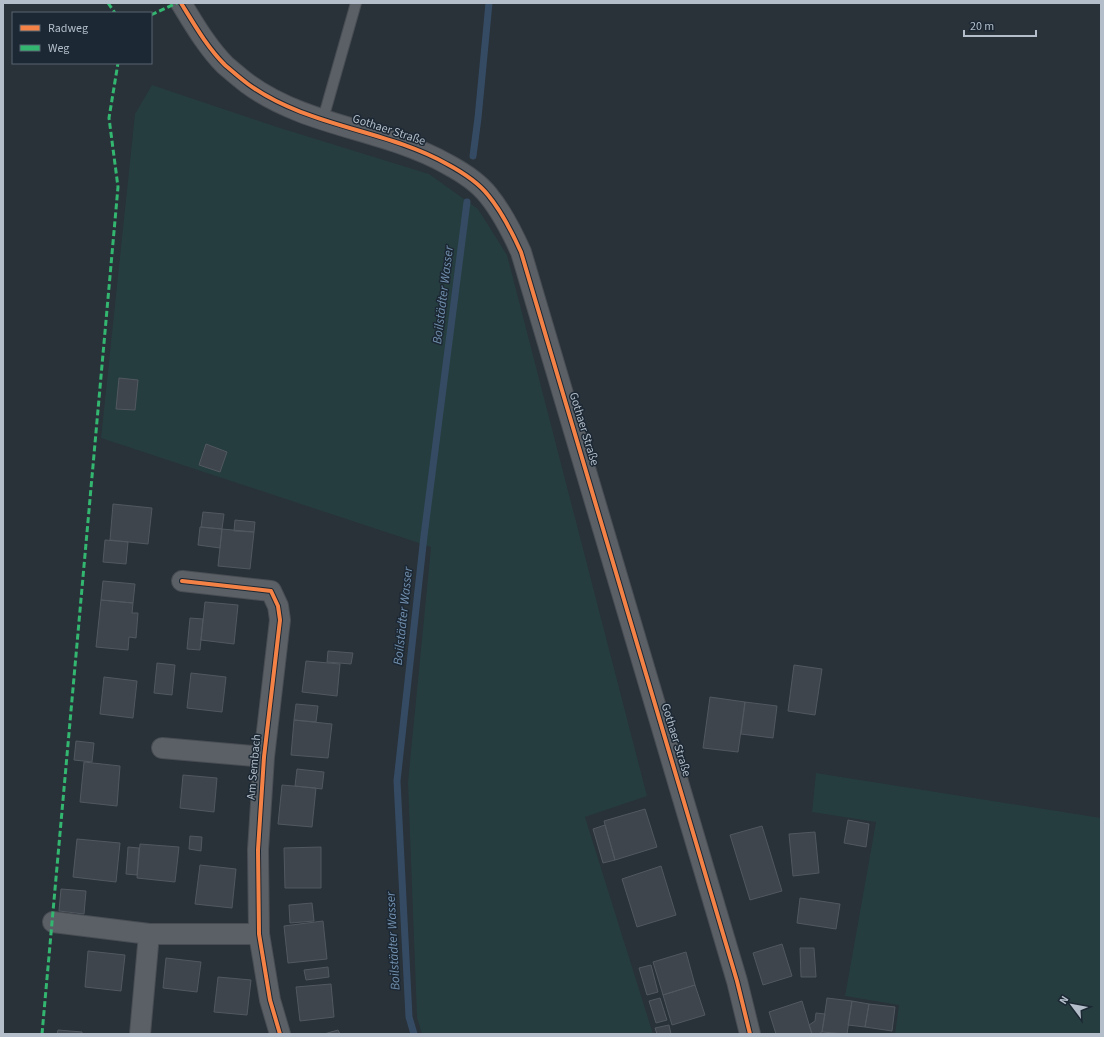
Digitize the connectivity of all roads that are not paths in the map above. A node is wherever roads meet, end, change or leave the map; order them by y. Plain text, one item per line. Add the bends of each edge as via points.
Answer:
1 (181, 3) edge
2 (356, 3) edge
3 (323, 119) junction
4 (182, 581) dead end
5 (162, 748) dead end
6 (264, 757) junction
7 (53, 922) dead end
8 (149, 934) junction
9 (259, 934) junction
10 (140, 1034) edge
11 (280, 1034) edge
12 (750, 1034) edge

1 - 3 street, Gothaer Straße via 207,44 231,70 271,98
2 - 3 lane
3 - 12 street, Gothaer Straße via 414,148 459,170 487,194 511,229 521,252 735,974
4 - 6 street, Am Sembach via 271,591 278,606 280,620
5 - 6 street, Am Sembach
6 - 9 street, Am Sembach via 258,850
7 - 8 street
8 - 9 street
8 - 10 street
9 - 11 street, Am Sembach via 270,1000

